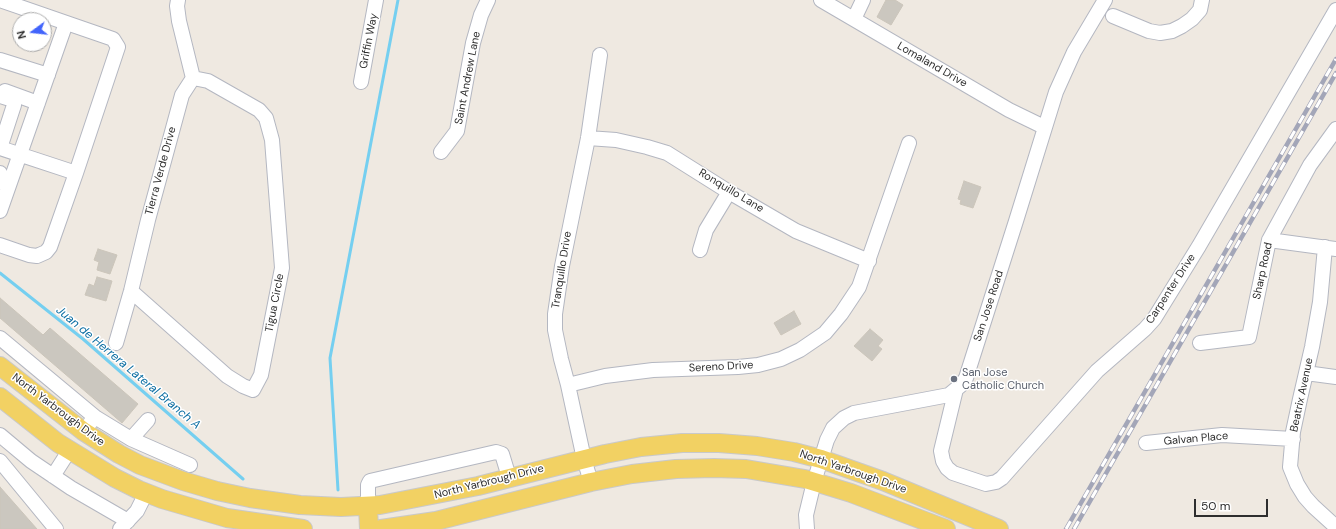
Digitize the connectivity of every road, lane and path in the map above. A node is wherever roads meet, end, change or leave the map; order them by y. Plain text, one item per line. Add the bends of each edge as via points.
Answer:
1 (0, 0) edge
2 (178, 0) edge
3 (376, 0) edge
4 (488, 0) edge
5 (821, 0) edge
6 (863, 0) edge
7 (1105, 0) edge
8 (1202, 0) edge
9 (1336, 10) edge
10 (1113, 16) dead end
11 (854, 19) junction
12 (65, 27) junction
13 (600, 56) dead end
14 (0, 60) edge
15 (48, 75) junction
16 (193, 78) junction
17 (361, 82) dead end
18 (0, 89) edge
19 (0, 96) edge
20 (38, 103) junction
21 (1044, 127) junction
22 (1336, 129) edge
23 (588, 138) junction
24 (1331, 142) edge
25 (909, 143) dead end
26 (0, 148) edge
27 (441, 152) dead end
28 (19, 158) junction
29 (0, 173) edge
30 (74, 178) junction
31 (0, 182) edge
32 (729, 192) junction
33 (0, 211) edge
34 (1269, 240) junction
35 (0, 245) edge
36 (1331, 248) edge
37 (700, 250) dead end
38 (869, 261) junction
39 (131, 291) junction
40 (0, 338) edge
41 (116, 343) dead end
42 (1200, 343) dead end
43 (0, 366) edge
44 (41, 372) junction
45 (1306, 373) junction
46 (1336, 377) edge
47 (568, 386) junction
48 (28, 388) junction
49 (956, 389) junction
50 (0, 397) edge
51 (95, 417) junction
52 (148, 420) dead end
53 (83, 431) junction
54 (0, 435) edge
55 (131, 439) junction
56 (1293, 439) junction
57 (1146, 443) dead end
58 (69, 451) junction
59 (584, 459) junction
60 (821, 459) junction
61 (0, 461) edge
62 (190, 465) dead end
63 (53, 476) junction
64 (509, 477) junction
65 (591, 482) junction
66 (814, 482) junction
67 (146, 493) junction
68 (368, 506) junction
69 (124, 525) edge
70 (1336, 527) edge
71 (56, 529) edge
72 (303, 529) edge
73 (369, 529) edge
74 (381, 529) edge
75 (807, 529) edge
76 (946, 529) edge
77 (999, 529) edge

1 - 12 street
2 - 16 street via 179,21
3 - 17 street, Griffin Way
4 - 27 street, Saint Andrew Lane via 481,15 474,43 457,131
5 - 11 street, Lomaland Drive
6 - 11 street
7 - 21 street, San Jose Road via 1074,52
8 - 10 street via 1200,10 1192,19 1172,31 1149,31
9 - 49 street, Carpenter Drive via 1154,319 1097,371 996,482 986,484 953,473 943,461 941,451
11 - 21 street, Lomaland Drive via 1010,110
12 - 15 street
12 - 30 street via 113,39 118,47
13 - 23 street, Tranquillo Drive
14 - 15 street
15 - 20 street
16 - 39 street, Tierra Verde Drive via 182,95
16 - 39 street, Tigua Circle via 208,81 259,110 266,118 272,140 282,268 261,375 253,390 227,376
18 - 20 street
19 - 26 street via 10,99 14,105
20 - 28 street
21 - 49 street, San Jose Road via 966,378
22 - 24 street
23 - 32 street, Ronquillo Lane via 616,140 667,153
23 - 47 street, Tranquillo Drive via 563,258 555,314 554,330
24 - 34 street, Sharp Road via 1310,165
25 - 38 street, Sereno Drive
26 - 28 street
28 - 30 street
28 - 33 street
29 - 31 street
30 - 35 street via 46,252 37,256 29,255
32 - 37 street via 706,230
32 - 38 street, Ronquillo Lane via 796,230
34 - 36 street
34 - 42 street, Sharp Road via 1249,337
36 - 45 street, Beatrix Avenue
38 - 47 street, Sereno Drive via 859,287 825,333 781,359 738,367 653,370 605,376
39 - 41 street, Tierra Verde Drive
40 - 44 street
43 - 48 main road, North Yarbrough Drive
44 - 48 street
44 - 51 street
45 - 46 street
45 - 56 street, Beatrix Avenue
47 - 59 street, Tranquillo Drive
48 - 53 main road, North Yarbrough Drive
49 - 60 street, San Jose Road via 949,395 854,413 844,418 833,428 826,440
50 - 58 main road
51 - 53 street
51 - 55 street
52 - 55 street
53 - 58 main road
53 - 68 main road, North Yarbrough Drive via 140,465 217,491 300,505
54 - 63 street
55 - 62 street
56 - 57 street, Galvan Place via 1222,435
56 - 70 street, Beatrix Avenue via 1290,467 1297,484 1313,506
58 - 63 street
58 - 67 main road via 114,478
59 - 60 main road, North Yarbrough Drive via 641,448 719,443 757,446
59 - 64 main road, North Yarbrough Drive
59 - 65 street, Tranquillo Drive
60 - 66 street, San Jose Road
60 - 77 main road, North Yarbrough Drive via 883,481
61 - 71 street
63 - 69 street
64 - 68 main road, North Yarbrough Drive via 445,493
64 - 68 street via 502,454 496,452 370,481
65 - 66 main road, North Yarbrough Drive via 632,474 714,468 776,473
65 - 74 main road, North Yarbrough Drive via 436,521
66 - 75 street, San Jose Road via 806,516
66 - 76 main road, North Yarbrough Drive
67 - 69 street via 137,511
67 - 72 main road via 227,518
68 - 73 main road

